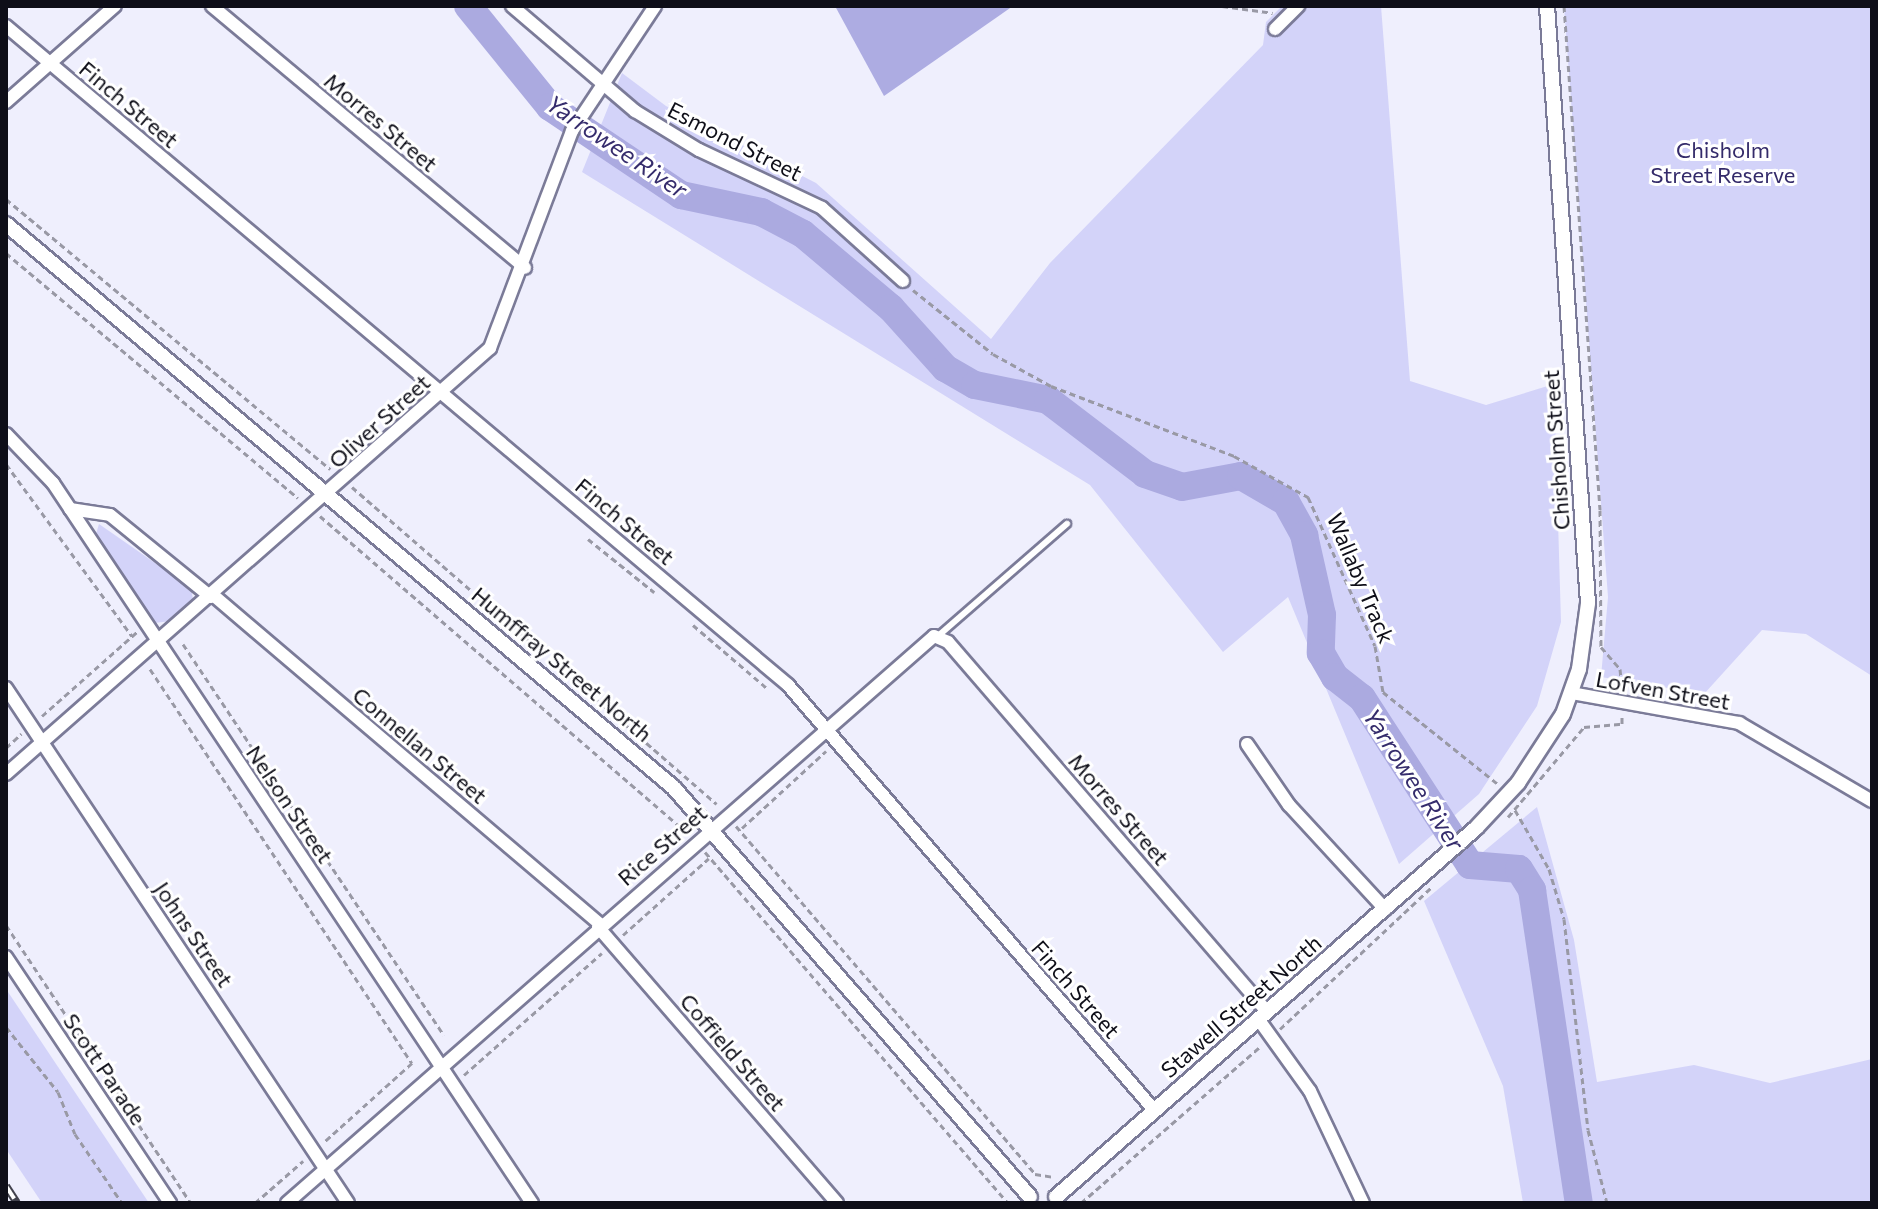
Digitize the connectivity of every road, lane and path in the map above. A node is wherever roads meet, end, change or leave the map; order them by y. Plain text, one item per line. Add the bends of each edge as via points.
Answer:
1 (115, 6) edge
2 (212, 6) edge
3 (512, 6) edge
4 (655, 6) edge
5 (1222, 6) edge
6 (1547, 6) edge
7 (1564, 6) edge
8 (1296, 8) edge
9 (6, 26) edge
10 (1275, 29) dead end
11 (49, 63) junction
12 (602, 81) junction
13 (6, 102) edge
14 (6, 199) edge
15 (6, 224) edge
16 (6, 253) edge
17 (525, 268) junction
18 (903, 281) joint
19 (441, 393) junction
20 (6, 434) edge
21 (6, 464) edge
22 (343, 480) junction
23 (327, 495) junction
24 (70, 509) junction
25 (311, 509) junction
26 (1067, 524) dead end
27 (588, 539) dead end
28 (212, 596) junction
29 (664, 600) dead end
30 (687, 620) dead end
31 (139, 630) dead end
32 (132, 636) junction
33 (938, 636) junction
34 (158, 642) junction
35 (183, 644) dead end
36 (150, 669) dead end
37 (6, 688) edge
38 (768, 689) dead end
39 (1571, 693) junction
40 (1622, 705) junction
41 (31, 725) junction
42 (824, 728) junction
43 (43, 742) junction
44 (1247, 744) dead end
45 (6, 748) edge
46 (826, 751) dead end
47 (6, 774) edge
48 (1507, 796) junction
49 (1872, 801) edge
50 (717, 804) dead end
51 (1515, 811) junction
52 (733, 823) dead end
53 (712, 827) junction
54 (742, 828) dead end
55 (696, 842) junction
56 (1450, 851) joint
57 (709, 858) junction
58 (1385, 909) junction
59 (6, 925) edge
60 (600, 926) junction
61 (613, 944) junction
62 (6, 957) edge
63 (1263, 1016) junction
64 (6, 1027) edge
65 (444, 1035) dead end
66 (440, 1066) junction
67 (453, 1085) junction
68 (1155, 1111) junction
69 (314, 1151) junction
70 (325, 1168) junction
71 (1060, 1196) edge
72 (1028, 1200) edge
73 (122, 1203) edge
74 (170, 1203) edge
75 (191, 1203) edge
76 (255, 1203) edge
77 (287, 1203) edge
78 (348, 1203) edge
79 (532, 1203) edge
80 (837, 1203) edge
81 (1008, 1203) edge
82 (1079, 1203) edge
83 (1363, 1203) edge
84 (1607, 1203) edge

1 - 11 street
2 - 17 street, Morres Street
3 - 12 street, Esmond Street
4 - 12 street, Oliver Street
5 - 8 path
6 - 39 street, Chisholm Street via 1587,579 1583,649
7 - 40 path via 1600,510 1601,647 1621,673
8 - 10 street
9 - 11 street, Finch Street
11 - 13 street
11 - 19 street, Finch Street
12 - 17 street, Oliver Street via 572,131
12 - 18 street, Esmond Street via 699,150 822,208
14 - 22 path
15 - 23 street, Humffray Street North
16 - 25 path
17 - 19 street, Oliver Street via 496,338
18 - 48 path, Wallaby Track via 993,354 1051,386 1234,456 1308,497 1375,646 1383,692
19 - 22 street, Oliver Street
19 - 42 street, Finch Street via 788,685
20 - 24 street, Nelson Street
21 - 32 path
22 - 23 street, Oliver Street
22 - 50 path
23 - 25 street, Oliver Street
23 - 53 street, Humffray Street North via 662,777
24 - 28 street, Connellan Street via 110,515
24 - 34 street, Nelson Street
25 - 28 street, Oliver Street
25 - 55 path via 655,798
26 - 33 lane, Rice Street
27 - 29 path
28 - 34 street, Oliver Street
28 - 60 street, Connellan Street
30 - 38 path
31 - 32 path
32 - 41 path
33 - 42 street, Rice Street
33 - 63 street, Morres Street
34 - 43 street, Oliver Street
34 - 66 street, Nelson Street
35 - 65 path
36 - 69 path via 412,1063
37 - 41 street, Johns Street
39 - 40 street, Lofven Street
39 - 48 street, Chisholm Street via 1542,751
40 - 49 street, Lofven Street via 1739,723
40 - 51 path via 1622,724 1584,727
41 - 43 street, Johns Street
41 - 45 path
42 - 53 street, Rice Street
42 - 68 street, Finch Street
43 - 47 street, Oliver Street
43 - 69 street, Johns Street
44 - 58 street via 1289,805
46 - 54 path
48 - 51 path, Wallaby Track
48 - 56 street, Chisholm Street
51 - 84 path, Wallaby Track via 1549,869 1564,919 1588,1130
52 - 71 path via 1035,1174 1055,1177
53 - 55 street, Rice Street
53 - 72 street, Humffray Street North
55 - 57 path
55 - 60 street, Rice Street
56 - 58 street, Stawell Street North
57 - 61 path
57 - 81 path
58 - 63 street, Stawell Street North
59 - 75 path
60 - 61 street, Coffield Street
60 - 66 street, Rice Street
61 - 67 path
61 - 80 street, Coffield Street
62 - 74 street, Scott Parade
63 - 68 street, Stawell Street North
63 - 83 street, Morres Street via 1310,1091
64 - 73 path via 58,1092 75,1134
66 - 67 street, Nelson Street
66 - 70 street, Rice Street
67 - 79 street, Nelson Street
68 - 71 street, Stawell Street North
69 - 70 street, Johns Street
69 - 76 path
70 - 77 street, Rice Street
70 - 78 street, Johns Street
71 - 72 street via 1043,1191
71 - 82 path

